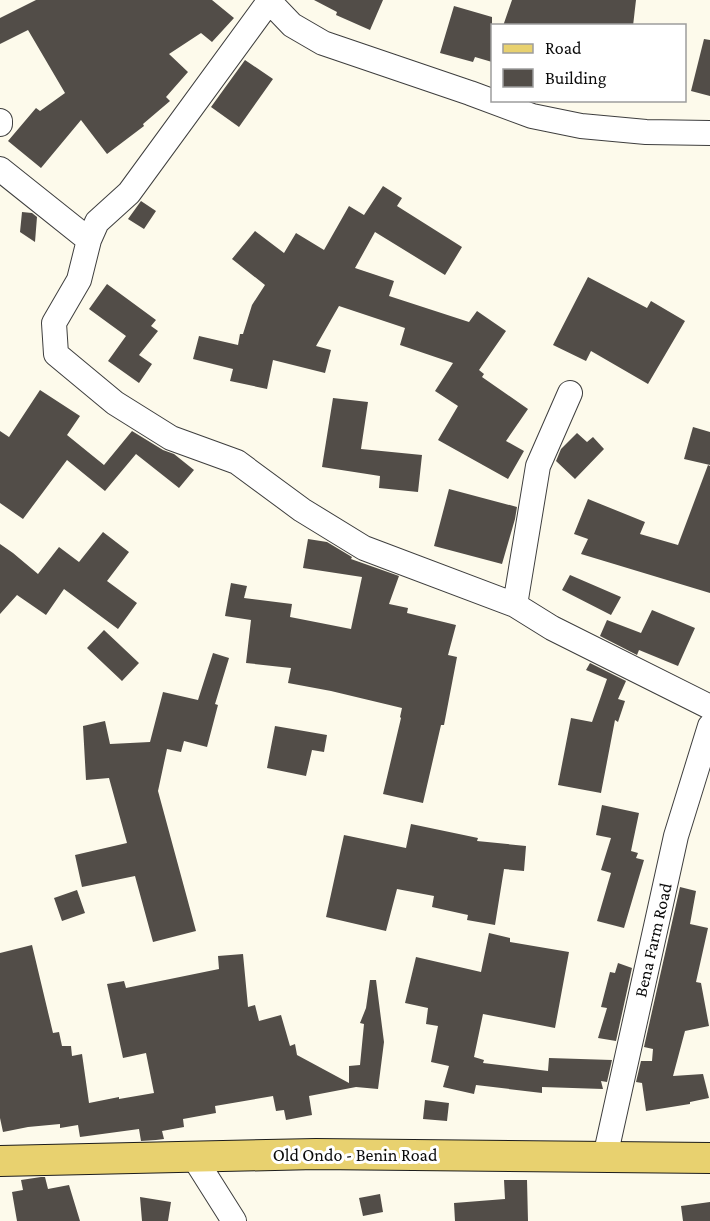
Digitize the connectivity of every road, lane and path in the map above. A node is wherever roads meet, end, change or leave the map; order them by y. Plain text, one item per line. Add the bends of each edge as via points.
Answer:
1 (269, 0) edge
2 (491, 101) edge
3 (494, 102) edge
4 (710, 134) edge
5 (0, 169) edge
6 (89, 240) junction
7 (570, 393) dead end
8 (515, 605) junction
9 (710, 707) edge
10 (710, 726) edge
11 (193, 1156) junction
12 (605, 1157) junction
13 (710, 1158) edge
14 (0, 1161) edge
15 (234, 1221) edge

1 - 2 street via 292,25 323,43
1 - 6 street via 129,193 97,222
3 - 4 street via 532,116 581,126
5 - 6 street
6 - 8 street via 79,280 54,323 56,354 115,403 171,438 237,462 302,510 364,548
7 - 8 street via 537,466
8 - 9 street via 552,628
10 - 12 street, Bena Farm Road via 676,836
11 - 12 main road, Old Ondo - Benin Road
11 - 14 main road, Old Ondo - Benin Road
11 - 15 street
12 - 13 main road, Old Ondo - Benin Road

